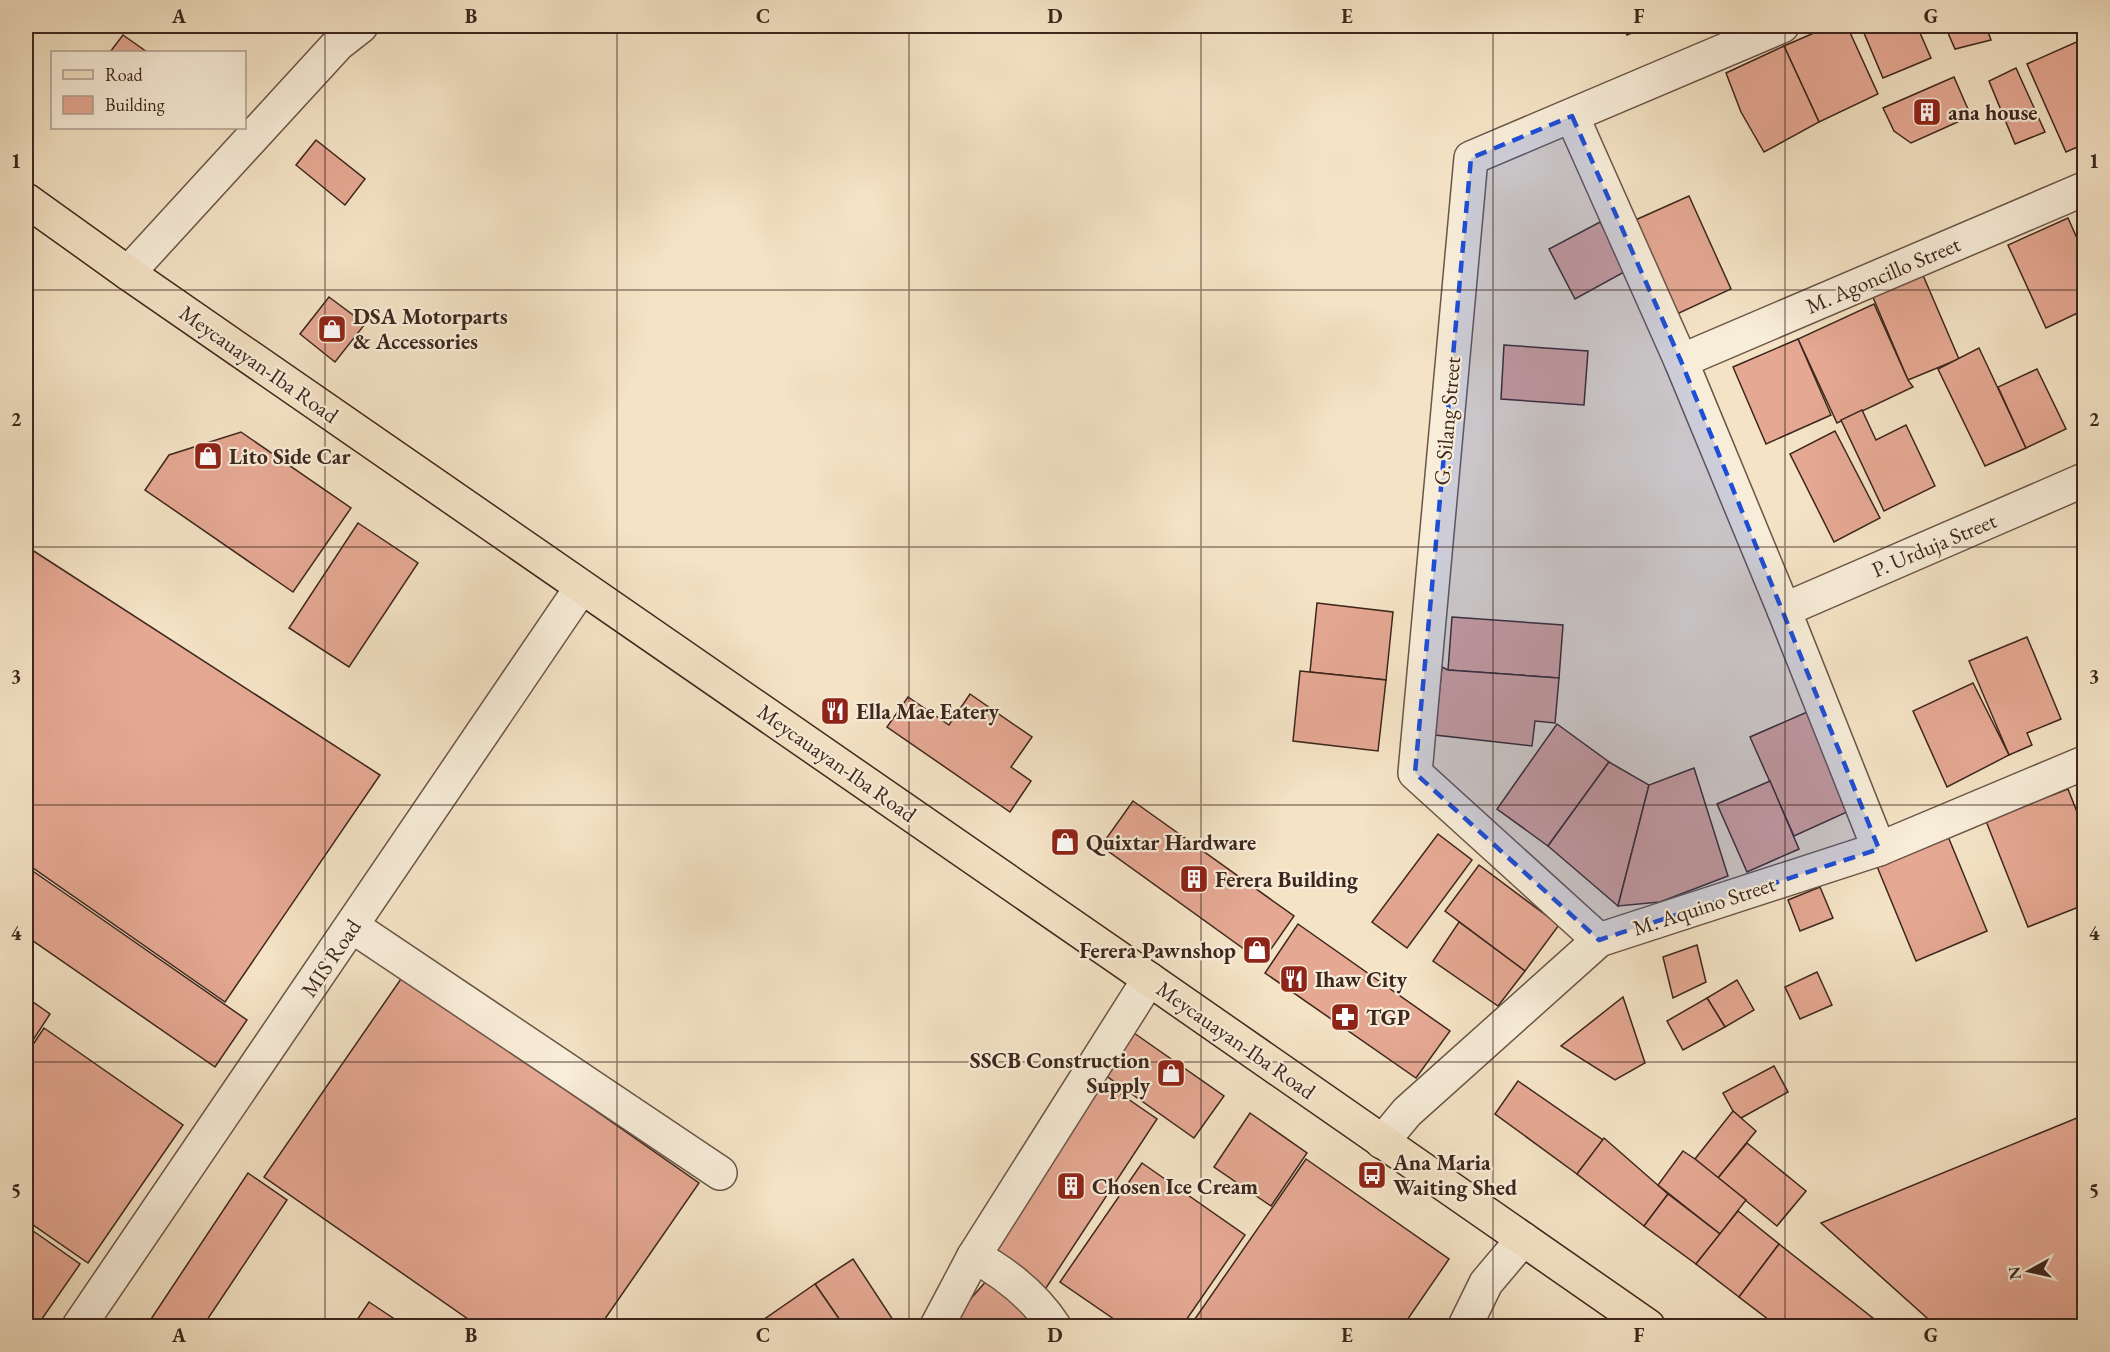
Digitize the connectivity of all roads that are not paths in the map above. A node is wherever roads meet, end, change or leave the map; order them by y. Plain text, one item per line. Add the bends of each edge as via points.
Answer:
1 (361, 26) edge
2 (1782, 26) edge
3 (1572, 116) junction
4 (2085, 189) edge
5 (26, 200) edge
6 (128, 273) junction
7 (1681, 361) junction
8 (2085, 480) edge
9 (581, 588) junction
10 (1784, 610) junction
11 (2085, 763) edge
12 (1879, 849) junction
13 (352, 926) junction
14 (1599, 940) junction
15 (1149, 979) junction
16 (1382, 1142) junction
17 (720, 1173) dead end
18 (1523, 1239) junction
19 (974, 1256) junction
20 (79, 1326) edge
21 (937, 1326) edge
22 (1054, 1326) edge
23 (1465, 1326) edge
24 (1648, 1326) edge

1 - 6 street via 338,45
2 - 3 street, G. Silang Street
3 - 7 street
3 - 14 street, G. Silang Street via 1471,158 1415,773
4 - 7 street, M. Agoncillo Street
5 - 6 main road, Meycauayan-Iba Road
6 - 9 main road, Meycauayan-Iba Road
7 - 10 street
8 - 10 street, P. Urduja Street
9 - 13 street, MIS Road
9 - 15 main road, Meycauayan-Iba Road
10 - 12 street
11 - 12 street, M. Aquino Street
12 - 14 street, M. Aquino Street
13 - 17 street
13 - 20 street, MIS Road
14 - 16 street, M. Aquino Street via 1407,1112
15 - 16 main road, Meycauayan-Iba Road
15 - 19 street
16 - 18 main road, Meycauayan-Iba Road
18 - 23 street via 1486,1283
18 - 24 main road, Meycauayan-Iba Road
19 - 21 street
19 - 22 street via 994,1267 1042,1308

